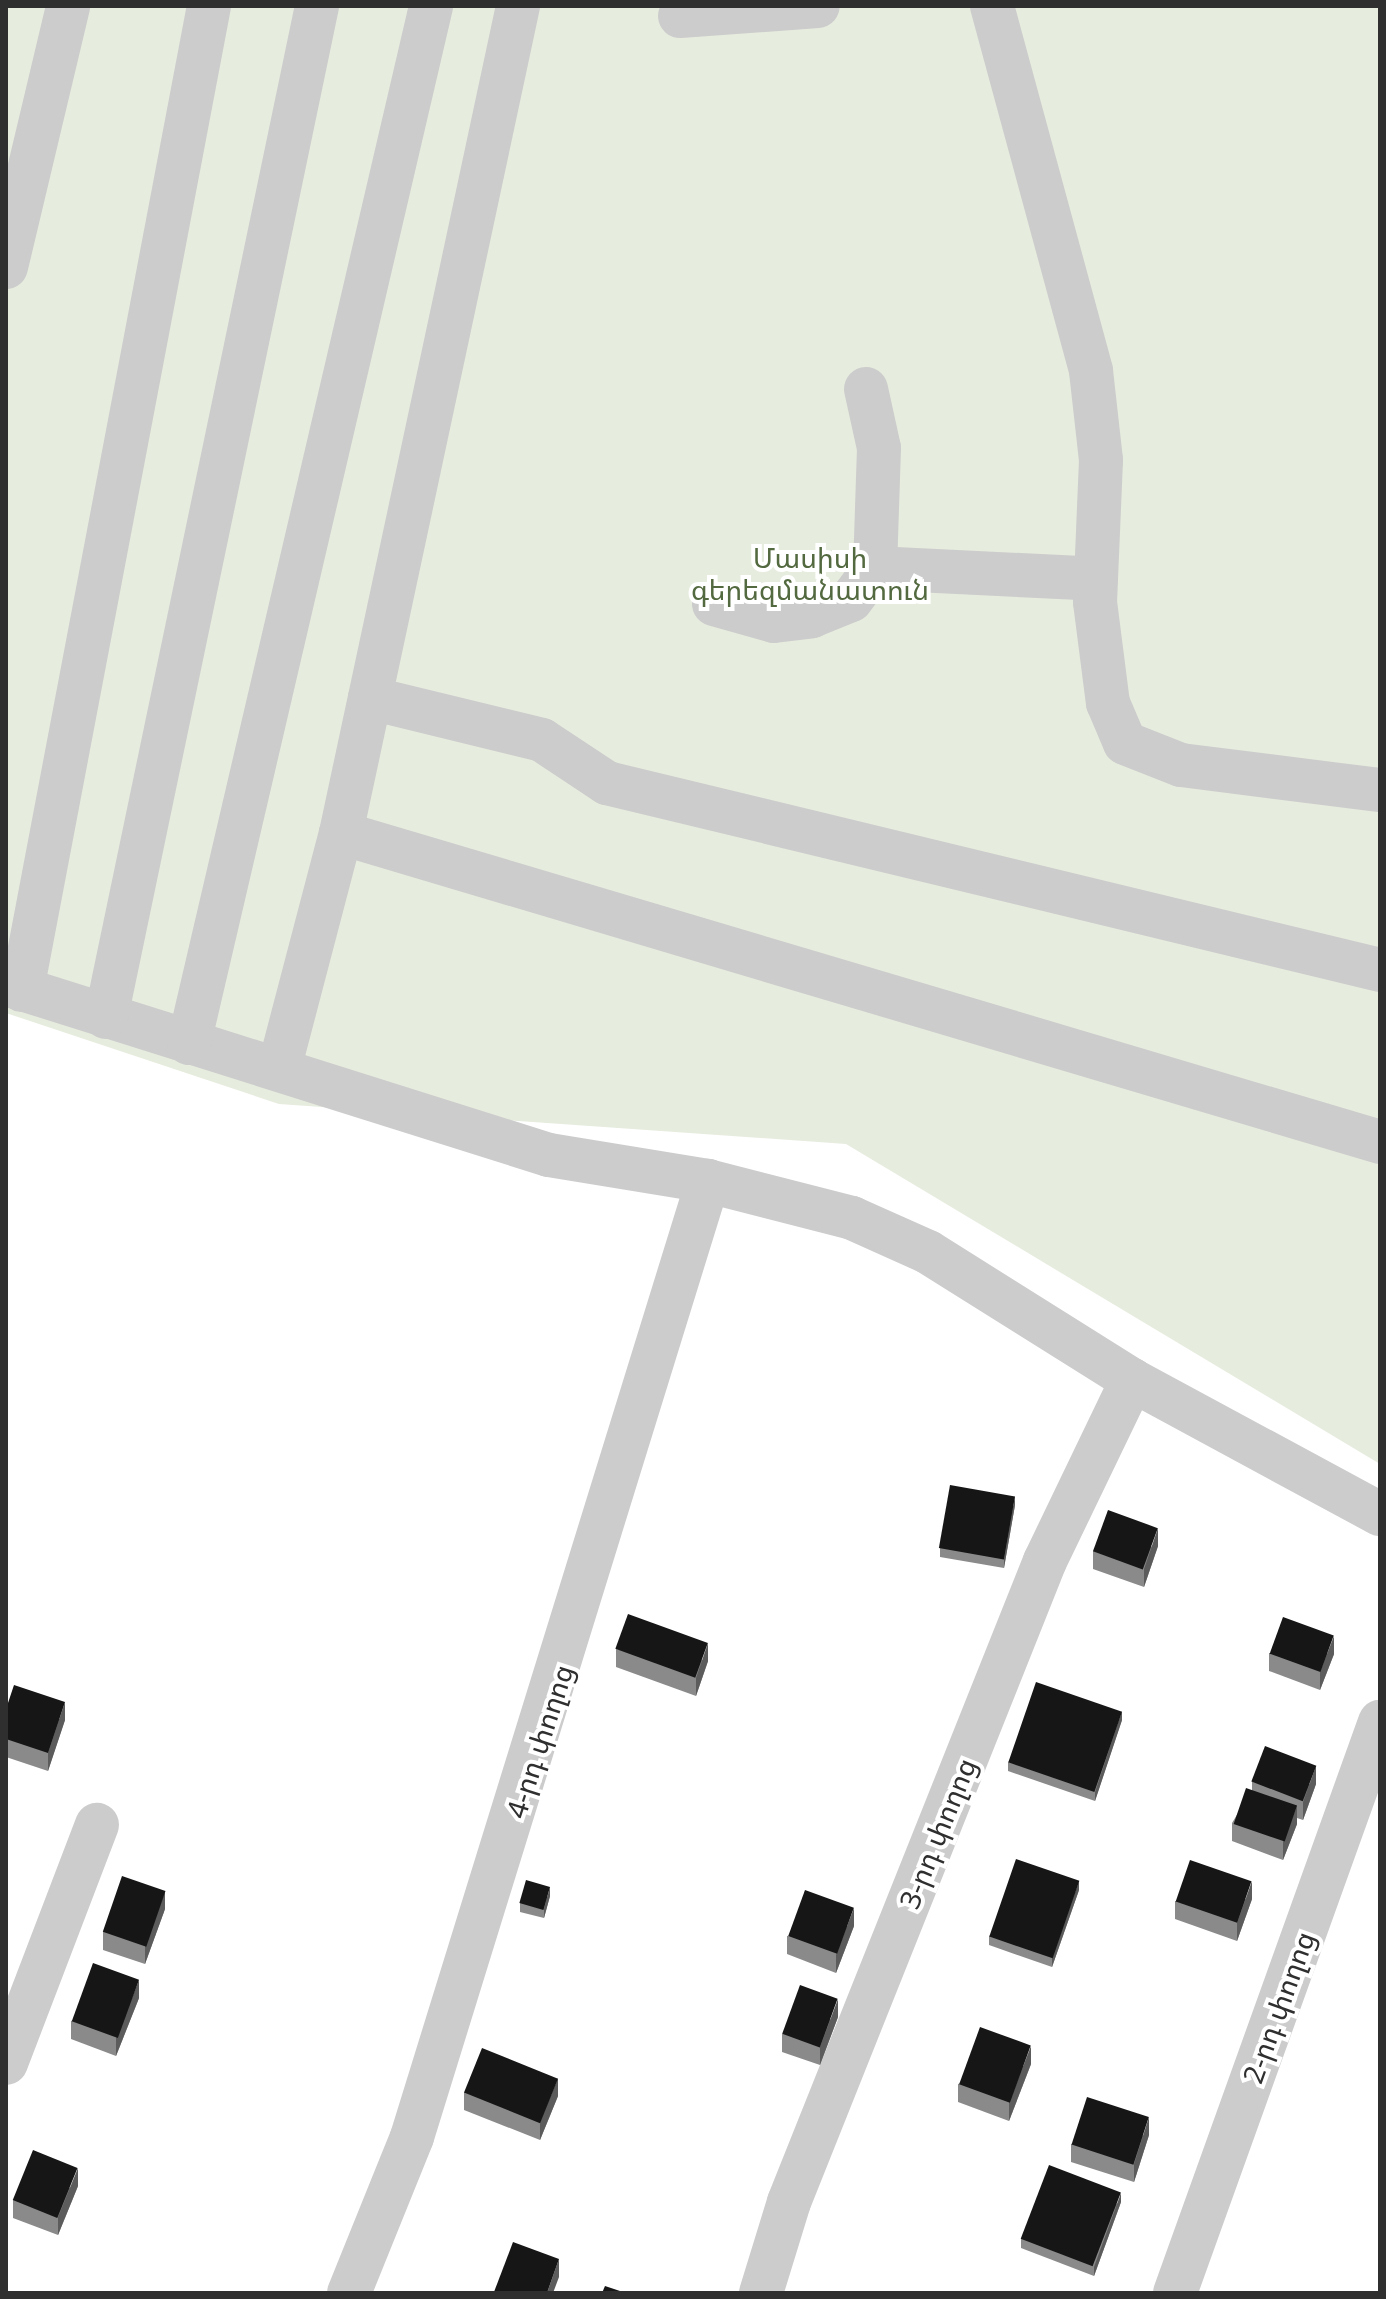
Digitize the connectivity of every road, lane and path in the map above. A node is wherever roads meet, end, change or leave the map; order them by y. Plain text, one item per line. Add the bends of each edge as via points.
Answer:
1 (68, 6) edge
2 (209, 6) edge
3 (317, 6) edge
4 (431, 6) edge
5 (518, 6) edge
6 (818, 6) edge
7 (992, 6) edge
8 (680, 16) dead end
9 (6, 267) edge
10 (866, 389) dead end
11 (875, 568) junction
12 (1096, 579) junction
13 (714, 604) dead end
14 (370, 698) junction
15 (1380, 790) edge
16 (341, 833) junction
17 (1380, 970) edge
18 (14, 987) edge
19 (106, 1017) junction
20 (189, 1043) junction
21 (279, 1069) junction
22 (1380, 1142) edge
23 (708, 1181) junction
24 (1132, 1380) junction
25 (1380, 1514) edge
26 (1380, 1722) edge
27 (97, 1825) dead end
28 (6, 2063) edge
29 (349, 2293) edge
30 (761, 2293) edge
31 (1175, 2293) edge

1 - 9 street
2 - 18 street
3 - 19 street
4 - 20 street
5 - 14 street
6 - 8 street
7 - 12 street via 1091,371 1101,460
10 - 11 street via 879,448
11 - 12 street
11 - 13 street via 851,600 812,616 774,621
12 - 15 street via 1108,703 1125,743 1181,765
14 - 16 street
14 - 17 street via 542,740 607,783
16 - 21 street
16 - 22 street
18 - 19 street
19 - 20 street
20 - 21 street
21 - 23 street via 549,1155
23 - 24 street via 852,1218 928,1252
23 - 29 street, 4-րդ փողոց via 417,2122
24 - 25 street
24 - 30 street, 3-րդ փողոց via 1045,1561 789,2202
26 - 31 street, 2-րդ փողոց
27 - 28 street

